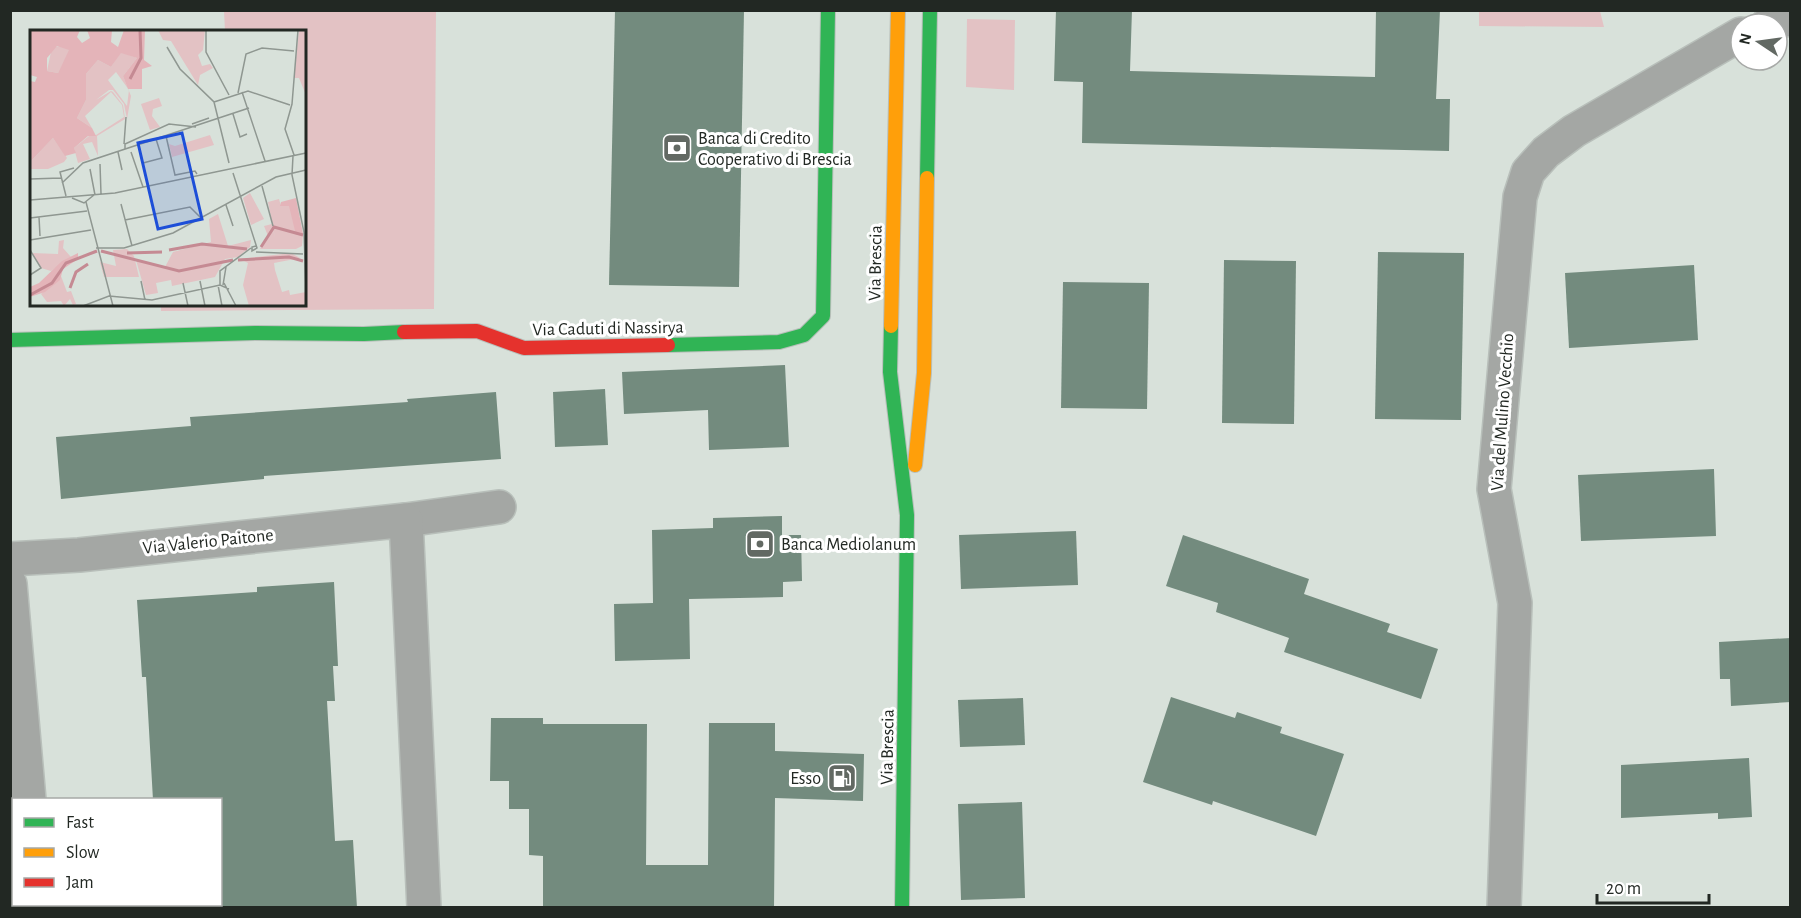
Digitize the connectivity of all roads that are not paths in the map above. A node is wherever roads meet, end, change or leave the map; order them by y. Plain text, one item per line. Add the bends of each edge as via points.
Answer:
1 (828, 10) edge
2 (898, 10) edge
3 (930, 10) edge
4 (1729, 41) edge
5 (10, 339) edge
6 (499, 507) dead end
7 (908, 515) junction
8 (406, 520) junction
9 (10, 559) edge
10 (10, 584) edge
11 (29, 798) edge
12 (424, 908) edge
13 (902, 908) edge
14 (1504, 908) edge

1 - 5 main road, Via Caduti di Nassirya via 824,316 804,335 779,342 524,348 477,331 445,330
2 - 7 main road, Via Brescia via 890,372
3 - 7 main road, Via Brescia via 924,373
4 - 14 street, Via del Mulino Vecchio via 1574,131 1528,172 1520,197 1494,489 1515,603
6 - 8 street, Via Valerio Paitone
7 - 13 main road, Via Brescia
8 - 9 street, Via Valerio Paitone
8 - 12 street
10 - 11 street

